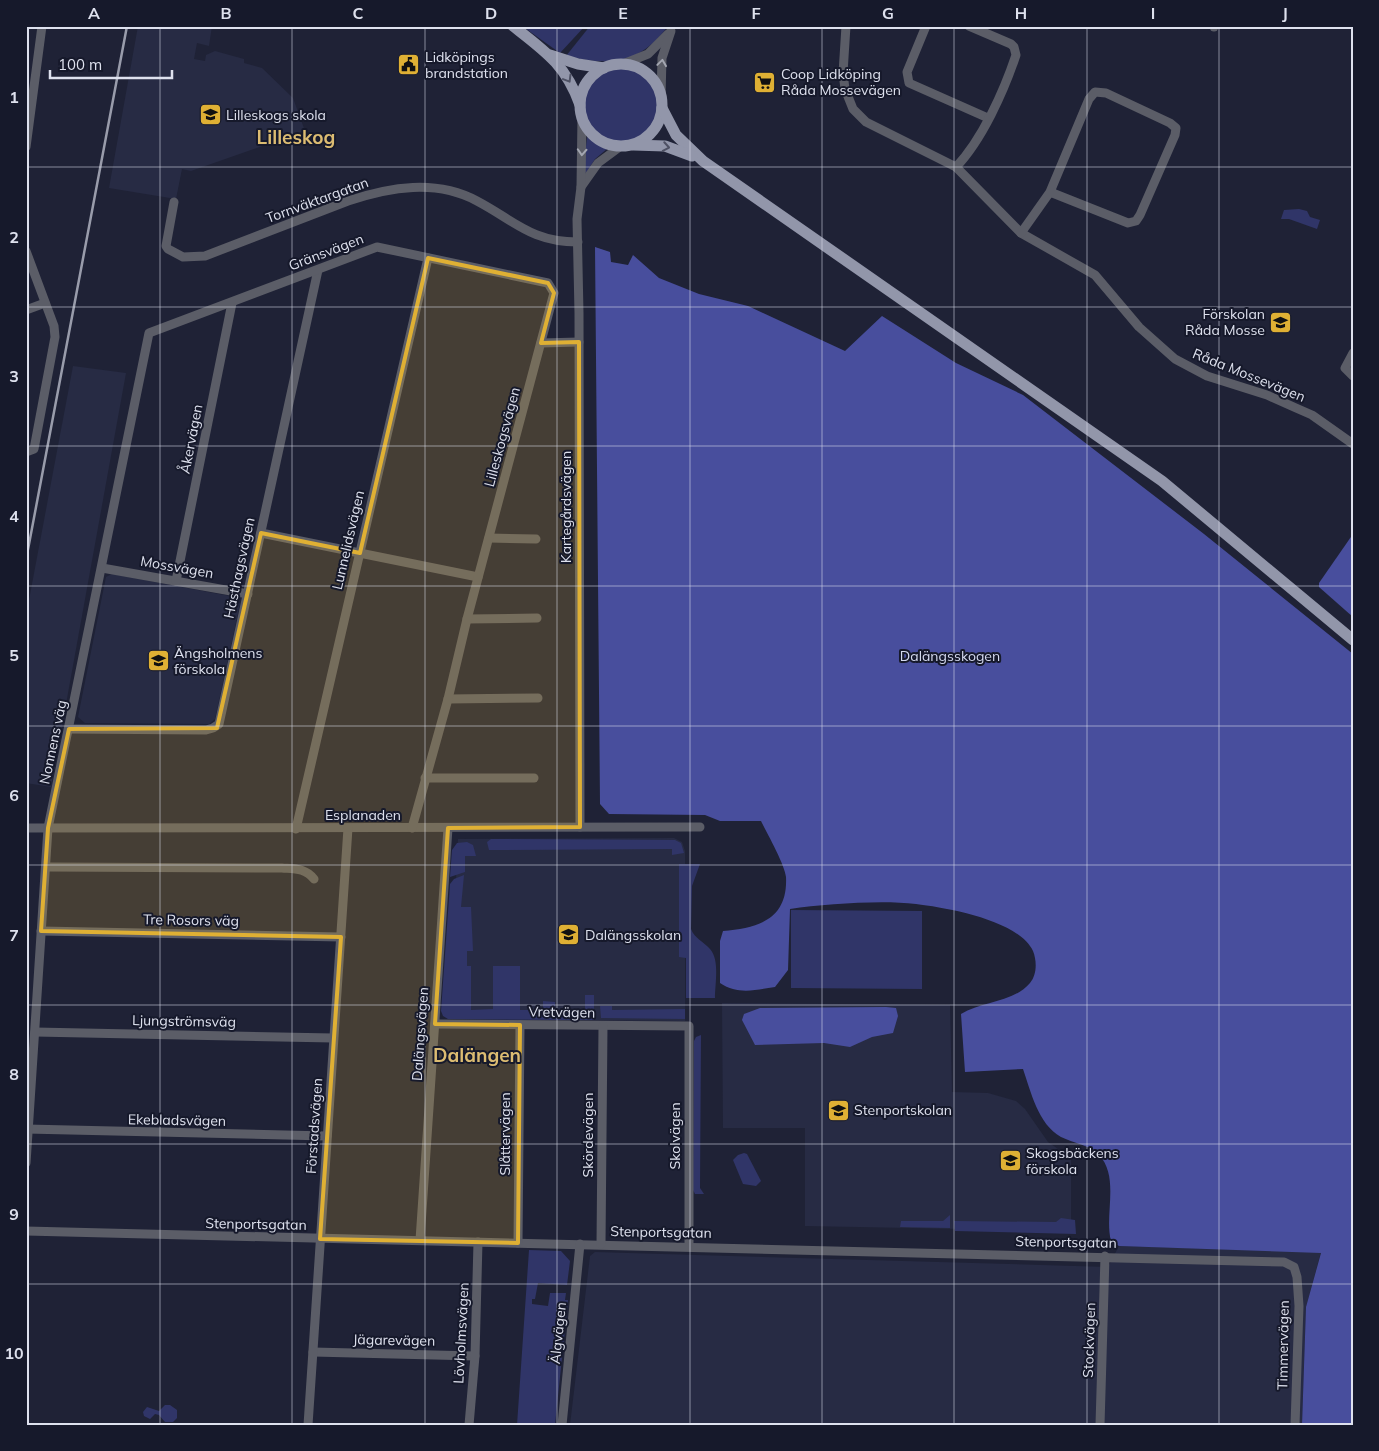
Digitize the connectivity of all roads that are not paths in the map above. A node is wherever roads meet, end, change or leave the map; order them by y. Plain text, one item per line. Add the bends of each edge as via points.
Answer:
1 (42, 26) edge
2 (513, 26) edge
3 (846, 26) edge
4 (926, 26) edge
5 (969, 26) edge
6 (673, 28) edge
7 (550, 55) junction
8 (623, 64) junction
9 (604, 68) junction
10 (661, 102) junction
11 (581, 112) junction
12 (988, 118) junction
13 (28, 120) edge
14 (624, 146) junction
15 (26, 147) edge
16 (703, 161) junction
17 (956, 167) junction
18 (581, 188) junction
19 (1050, 192) junction
20 (174, 202) dead end
21 (1021, 233) junction
22 (578, 242) junction
23 (26, 251) edge
24 (428, 258) junction
25 (318, 270) junction
26 (548, 283) joint
27 (232, 302) junction
28 (45, 303) junction
29 (26, 310) edge
30 (150, 332) joint
31 (580, 342) junction
32 (541, 343) junction
33 (1353, 353) edge
34 (1353, 376) edge
35 (1353, 444) edge
36 (29, 452) edge
37 (261, 534) junction
38 (489, 538) junction
39 (536, 539) dead end
40 (360, 553) junction
41 (102, 568) junction
42 (478, 578) junction
43 (176, 581) junction
44 (248, 594) junction
45 (467, 618) junction
46 (538, 618) dead end
47 (1353, 640) edge
48 (538, 698) dead end
49 (448, 699) junction
50 (69, 729) junction
51 (425, 778) junction
52 (534, 778) dead end
53 (580, 827) junction
54 (700, 827) dead end
55 (26, 828) edge
56 (48, 828) junction
57 (348, 828) junction
58 (412, 828) junction
59 (448, 828) junction
60 (296, 829) junction
61 (46, 867) junction
62 (314, 879) dead end
63 (41, 931) junction
64 (341, 938) junction
65 (435, 1024) junction
66 (520, 1025) junction
67 (603, 1026) junction
68 (689, 1026) joint
69 (35, 1032) junction
70 (334, 1038) junction
71 (27, 1129) edge
72 (328, 1136) junction
73 (26, 1163) edge
74 (26, 1231) edge
75 (320, 1239) junction
76 (420, 1240) junction
77 (478, 1242) junction
78 (518, 1243) junction
79 (580, 1244) junction
80 (601, 1244) junction
81 (689, 1246) junction
82 (1105, 1256) junction
83 (1294, 1267) joint
84 (313, 1352) junction
85 (475, 1356) junction
86 (308, 1425) edge
87 (469, 1425) edge
88 (562, 1425) edge
89 (1100, 1425) edge
90 (1295, 1425) edge

1 - 13 street
2 - 7 main road
3 - 17 street, Råda Mossevägen via 843,81 847,97 859,116 876,129
4 - 12 street via 907,72 909,83
5 - 12 street via 1010,44 1016,51
6 - 8 street via 648,54
10 -> 6 street via 662,58
7 - 9 main road
7 -> 11 main road via 572,85
8 - 9 main road
8 - 10 main road via 648,74 657,85
9 - 11 main road via 584,87
10 - 14 main road via 659,119 653,130
10 - 16 main road via 676,135
11 - 14 main road via 588,129 599,139
11 -> 18 street, Kartegårdsvägen
12 - 17 street via 978,140
13 - 15 street
14 -> 16 main road via 665,146
14 - 18 street, Kartegårdsvägen via 598,163
16 - 47 main road via 1162,482
17 - 21 street, Råda Mossevägen
18 - 22 street, Kartegårdsvägen
19 - 19 street via 1089,99 1095,92 1106,93 1170,122 1176,128 1176,135 1140,215 1132,223
19 - 21 street
20 - 22 street, Tornväktargatan via 166,246 183,257 205,256 348,201 409,187 463,195 532,234
21 - 35 street, Råda Mossevägen via 1095,275 1139,327 1180,362 1215,379 1296,408
22 - 31 street, Kartegårdsvägen
23 - 28 street
24 - 25 street, Gränsvägen via 376,247
24 - 26 street, Gränsvägen
24 - 40 street, Lunnelidsvägen
25 - 27 street, Gränsvägen
25 - 37 street, Hästhagsvägen
26 - 32 street, Lilleskogsvägen via 554,293
27 - 30 street, Gränsvägen
27 - 43 street, Åkervägen
28 - 29 street
28 - 36 street via 55,337
30 - 41 street, Nonnens väg
31 - 32 street
31 - 53 street, Kartegårdsvägen
32 - 38 street, Lilleskogsvägen
33 - 34 street via 1346,368
37 - 40 street
37 - 44 street, Hästhagsvägen
38 - 39 street
38 - 42 street, Lilleskogsvägen
40 - 42 street
40 - 60 street, Lunnelidsvägen
41 - 43 street, Mossvägen
41 - 50 street, Nonnens väg
42 - 45 street, Lilleskogsvägen
43 - 44 street, Mossvägen
44 - 50 street, Hästhagsvägen via 217,726 206,730
45 - 46 street
45 - 49 street, Lilleskogsvägen
48 - 49 street
49 - 51 street, Lilleskogsvägen
50 - 56 street, Nonnens väg
51 - 52 street
51 - 58 street, Lilleskogsvägen
53 - 54 street, Esplanaden
53 - 59 street, Esplanaden
55 - 56 street, Esplanaden
56 - 60 street, Esplanaden
56 - 61 street, Nonnens väg
57 - 58 street, Esplanaden
57 - 60 street, Esplanaden
57 - 64 street, Förstadsvägen
58 - 59 street, Esplanaden
59 - 65 street, Dalängsvägen
61 - 62 street via 282,868 301,869
61 - 63 street, Nonnens väg
63 - 64 street, Tre Rosors väg
63 - 69 street, Nonnens väg
64 - 70 street, Förstadsvägen
65 - 66 street, Vretvägen
65 - 76 street, Dalängsvägen
66 - 67 street, Vretvägen
66 - 78 street, Slåttervägen
67 - 68 street, Vretvägen
67 - 80 street, Skördevägen
68 - 81 street, Skolvägen
69 - 70 street, Ljungströmsväg
69 - 71 street, Nonnens väg
70 - 72 street, Förstadsvägen
71 - 72 street, Ekebladsvägen
71 - 73 street, Nonnens väg
72 - 75 street, Förstadsvägen
74 - 75 street, Stenportsgatan
75 - 76 street, Stenportsgatan
75 - 84 street, Förstadsvägen
76 - 77 street, Stenportsgatan
77 - 78 street, Stenportsgatan
77 - 85 street, Lövholmsvägen
78 - 79 street, Stenportsgatan
79 - 80 street, Stenportsgatan
79 - 88 street, Älgvägen
80 - 81 street, Stenportsgatan
81 - 82 street, Stenportsgatan
82 - 83 street, Stenportsgatan via 1284,1262
82 - 89 street, Stockvägen
83 - 90 street, Timmervägen via 1299,1306
84 - 85 street, Jägarevägen
84 - 86 street, Förstadsvägen
85 - 87 street, Lövholmsvägen

